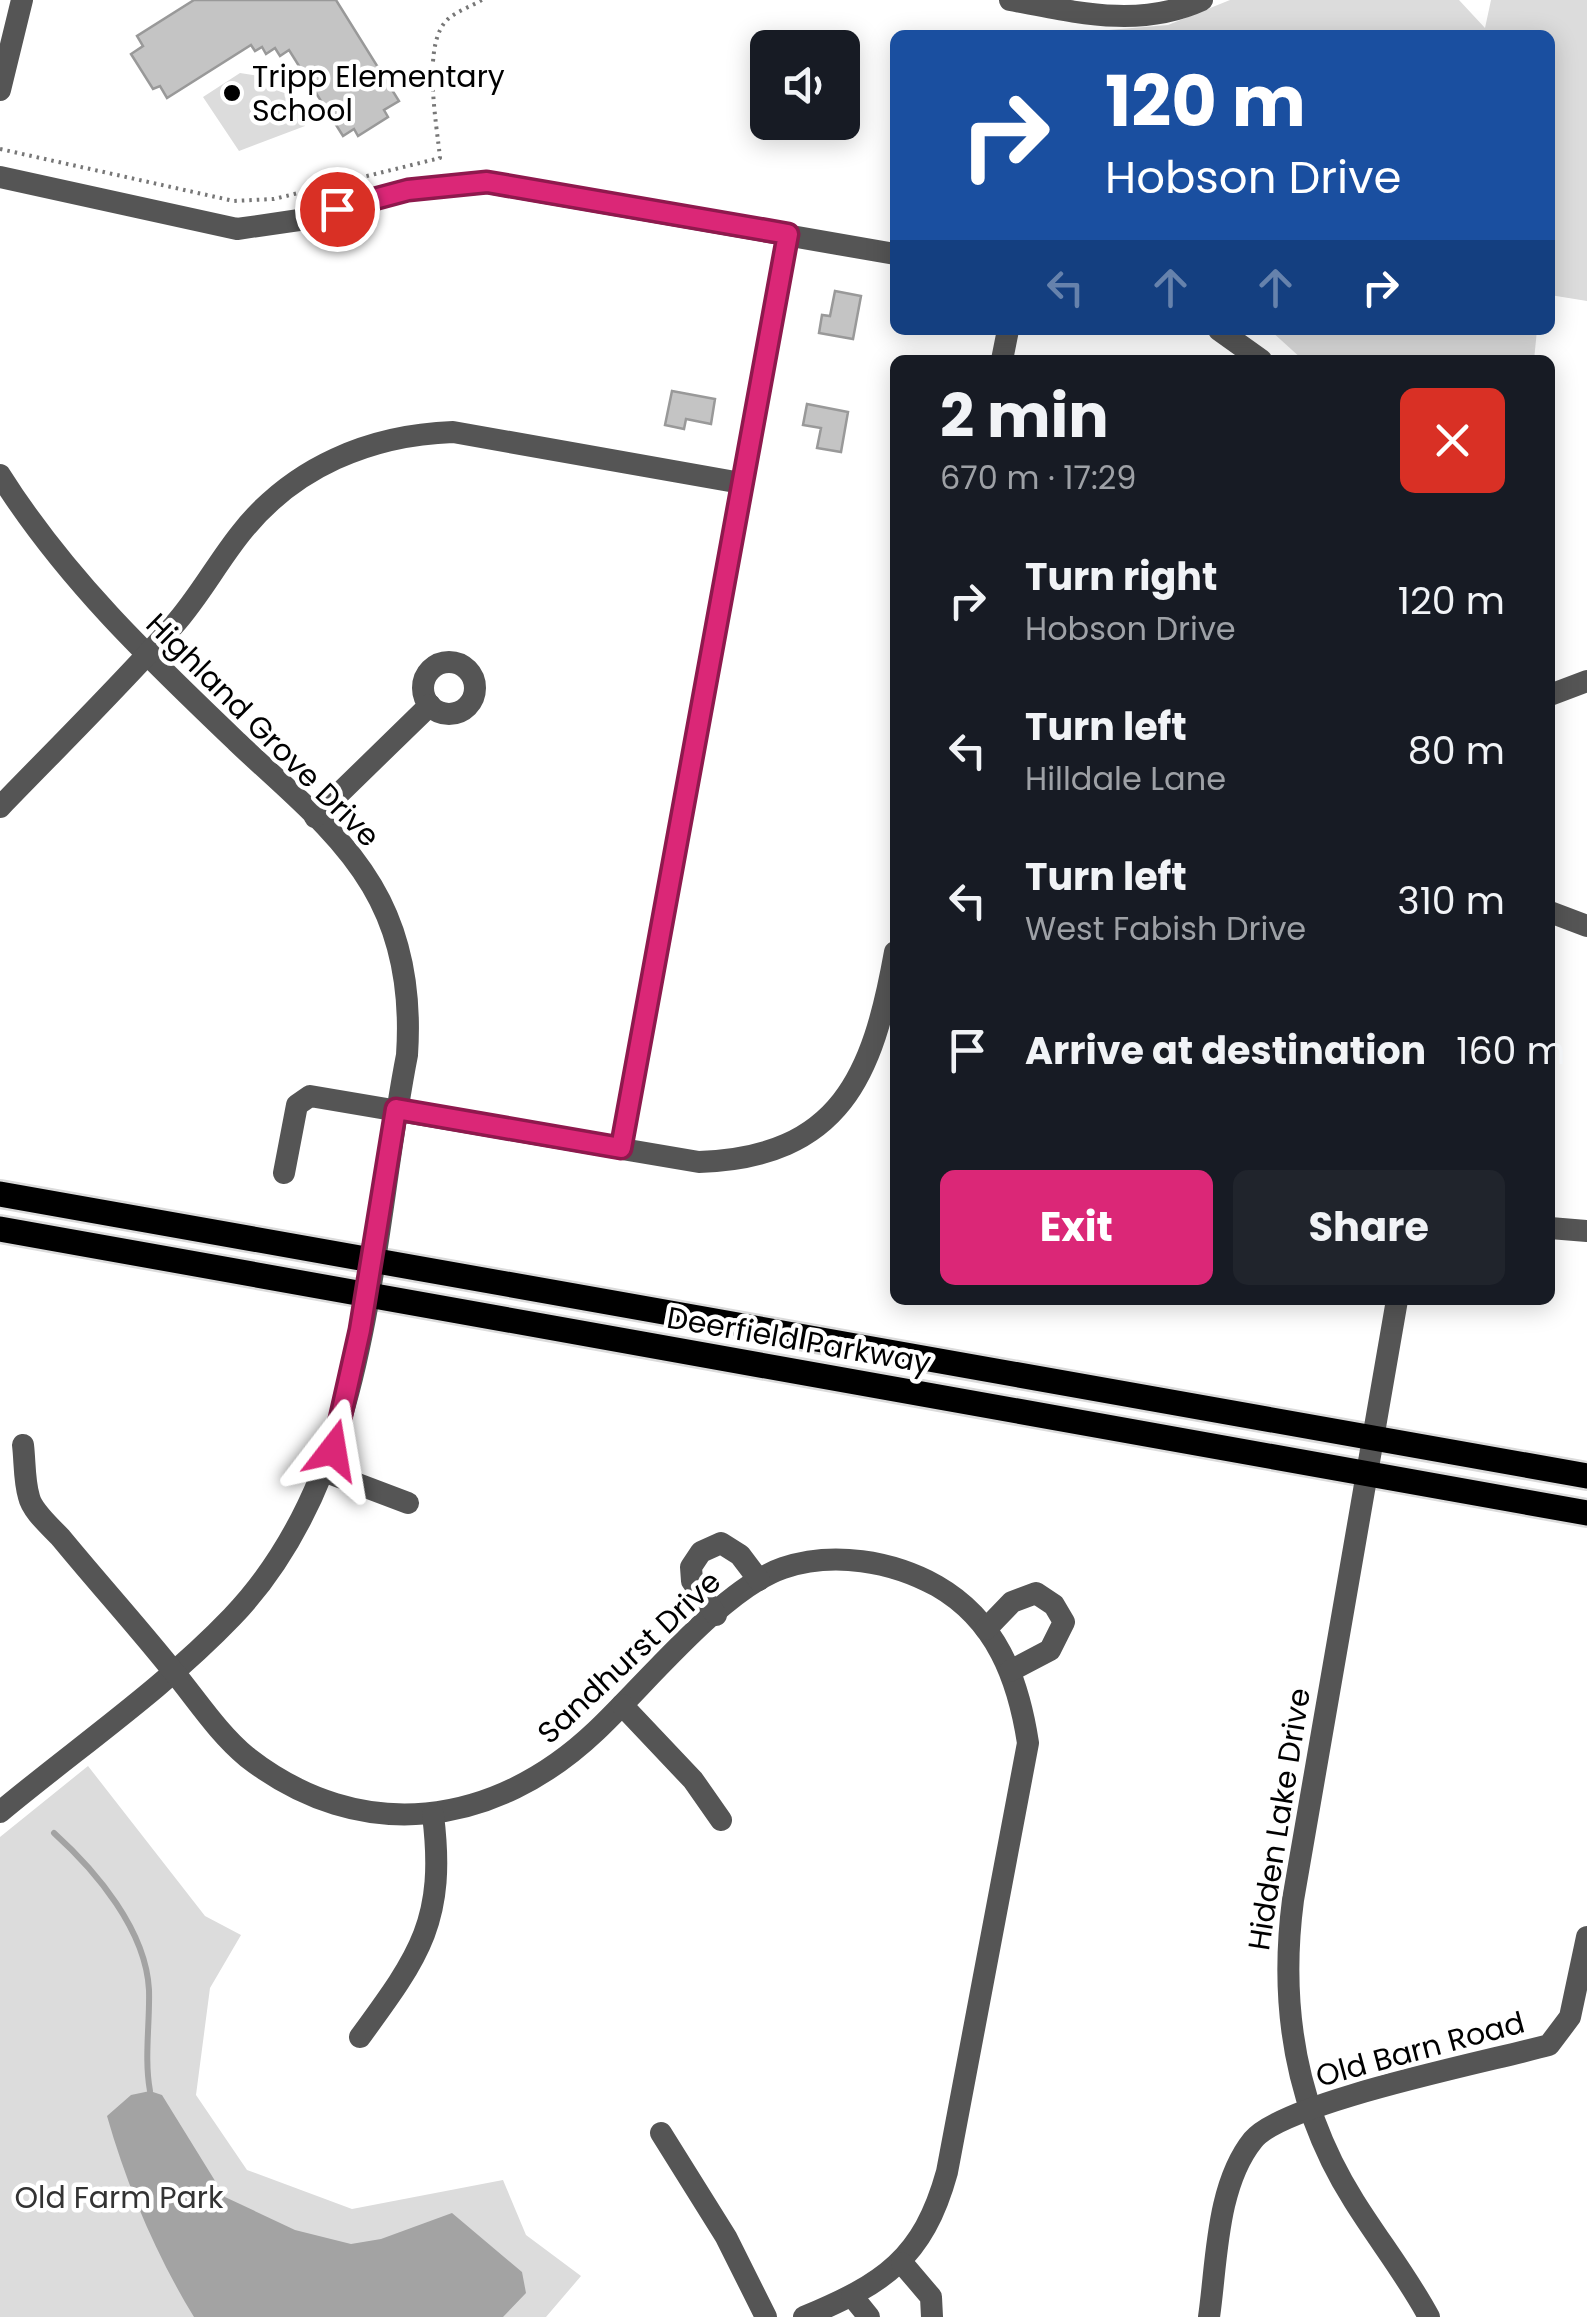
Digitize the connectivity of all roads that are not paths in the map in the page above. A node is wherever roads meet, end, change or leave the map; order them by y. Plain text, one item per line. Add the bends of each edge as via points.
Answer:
1 (22, 0) edge
2 (1010, 0) edge
3 (1202, 0) edge
4 (0, 90) edge
5 (0, 177) edge
6 (788, 234) junction
7 (890, 253) edge
8 (1226, 335) edge
9 (1253, 355) edge
10 (0, 475) edge
11 (741, 483) junction
12 (147, 656) junction
13 (1587, 680) edge
14 (1555, 693) edge
15 (430, 705) dead end
16 (0, 807) edge
17 (315, 817) junction
18 (1555, 914) edge
19 (1587, 926) edge
20 (890, 976) edge
21 (396, 1109) junction
22 (621, 1148) junction
23 (284, 1174) dead end
24 (0, 1194) edge
25 (1555, 1228) edge
26 (0, 1229) edge
27 (1587, 1231) edge
28 (372, 1261) junction
29 (366, 1294) junction
30 (1397, 1305) edge
31 (1372, 1438) junction
32 (23, 1444) dead end
33 (326, 1472) junction
34 (1365, 1473) junction
35 (1587, 1476) edge
36 (408, 1503) dead end
37 (1587, 1513) edge
38 (759, 1580) junction
39 (716, 1615) junction
40 (986, 1629) junction
41 (172, 1670) junction
42 (1010, 1671) junction
43 (622, 1705) junction
44 (0, 1812) edge
45 (433, 1814) junction
46 (721, 1820) dead end
47 (1586, 1952) edge
48 (360, 2037) dead end
49 (1309, 2109) junction
50 (662, 2133) dead end
51 (902, 2263) junction
52 (852, 2296) junction
53 (766, 2317) edge
54 (804, 2317) edge
55 (869, 2317) edge
56 (932, 2317) edge
57 (1208, 2317) edge
58 (1430, 2317) edge

1 - 4 street
2 - 3 street via 1124,18
5 - 6 street via 238,229 408,190 487,182
6 - 7 street
6 - 11 street
8 - 9 street
10 - 12 street, Highland Grove Drive via 77,584
11 - 12 street via 470,434 386,440 314,468 265,504
11 - 22 street
12 - 16 street
12 - 17 street, Highland Grove Drive
13 - 14 street
15 - 17 street
17 - 21 street, Highland Grove Drive via 373,888 407,980 407,1055
18 - 19 street
20 - 22 street via 875,1046 860,1077 827,1118 783,1147 700,1162
21 - 22 street
21 - 23 street via 305,1097 294,1117
21 - 28 street, Highland Grove Drive
24 - 28 main road, Deerfield Parkway
25 - 27 street
26 - 29 main road, Deerfield Parkway
28 - 29 street, Highland Grove Drive
28 - 31 main road, Deerfield Parkway
29 - 33 street, Highland Grove Drive
29 - 34 main road, Deerfield Parkway
30 - 31 street, Hidden Lake Drive
31 - 34 street, Hidden Lake Drive
31 - 35 main road, Deerfield Parkway
32 - 41 street, Sandhurst Drive via 29,1500
33 - 36 street
33 - 41 street, Highland Grove Drive via 259,1584
34 - 37 main road, Deerfield Parkway
34 - 49 street, Hidden Lake Drive via 1288,1939 1289,2019
38 - 39 street, Sandhurst Drive
38 - 39 street via 721,1543 701,1552 690,1567 692,1581
38 - 40 street, Sandhurst Drive via 808,1562 890,1566 946,1592
39 - 43 street, Sandhurst Drive
40 - 42 street, Sandhurst Drive
40 - 42 street via 1012,1602 1036,1592 1064,1622 1050,1650
41 - 44 street, Highland Grove Drive
41 - 45 street, Sandhurst Drive via 217,1727 272,1775 359,1810
42 - 51 street, Sandhurst Drive via 1028,1742 1024,1775 938,2208
43 - 45 street, Sandhurst Drive via 528,1784 479,1805
43 - 46 street
45 - 48 street via 438,1860 429,1929
47 - 49 street, Old Barn Road via 1570,2017 1549,2045
49 - 57 street, Old Barn Road via 1269,2124 1239,2164
49 - 58 street, Hidden Lake Drive via 1346,2189
50 - 53 street
51 - 52 street, Sandhurst Drive
51 - 56 street via 931,2297
52 - 54 street, Sandhurst Drive
52 - 55 street

